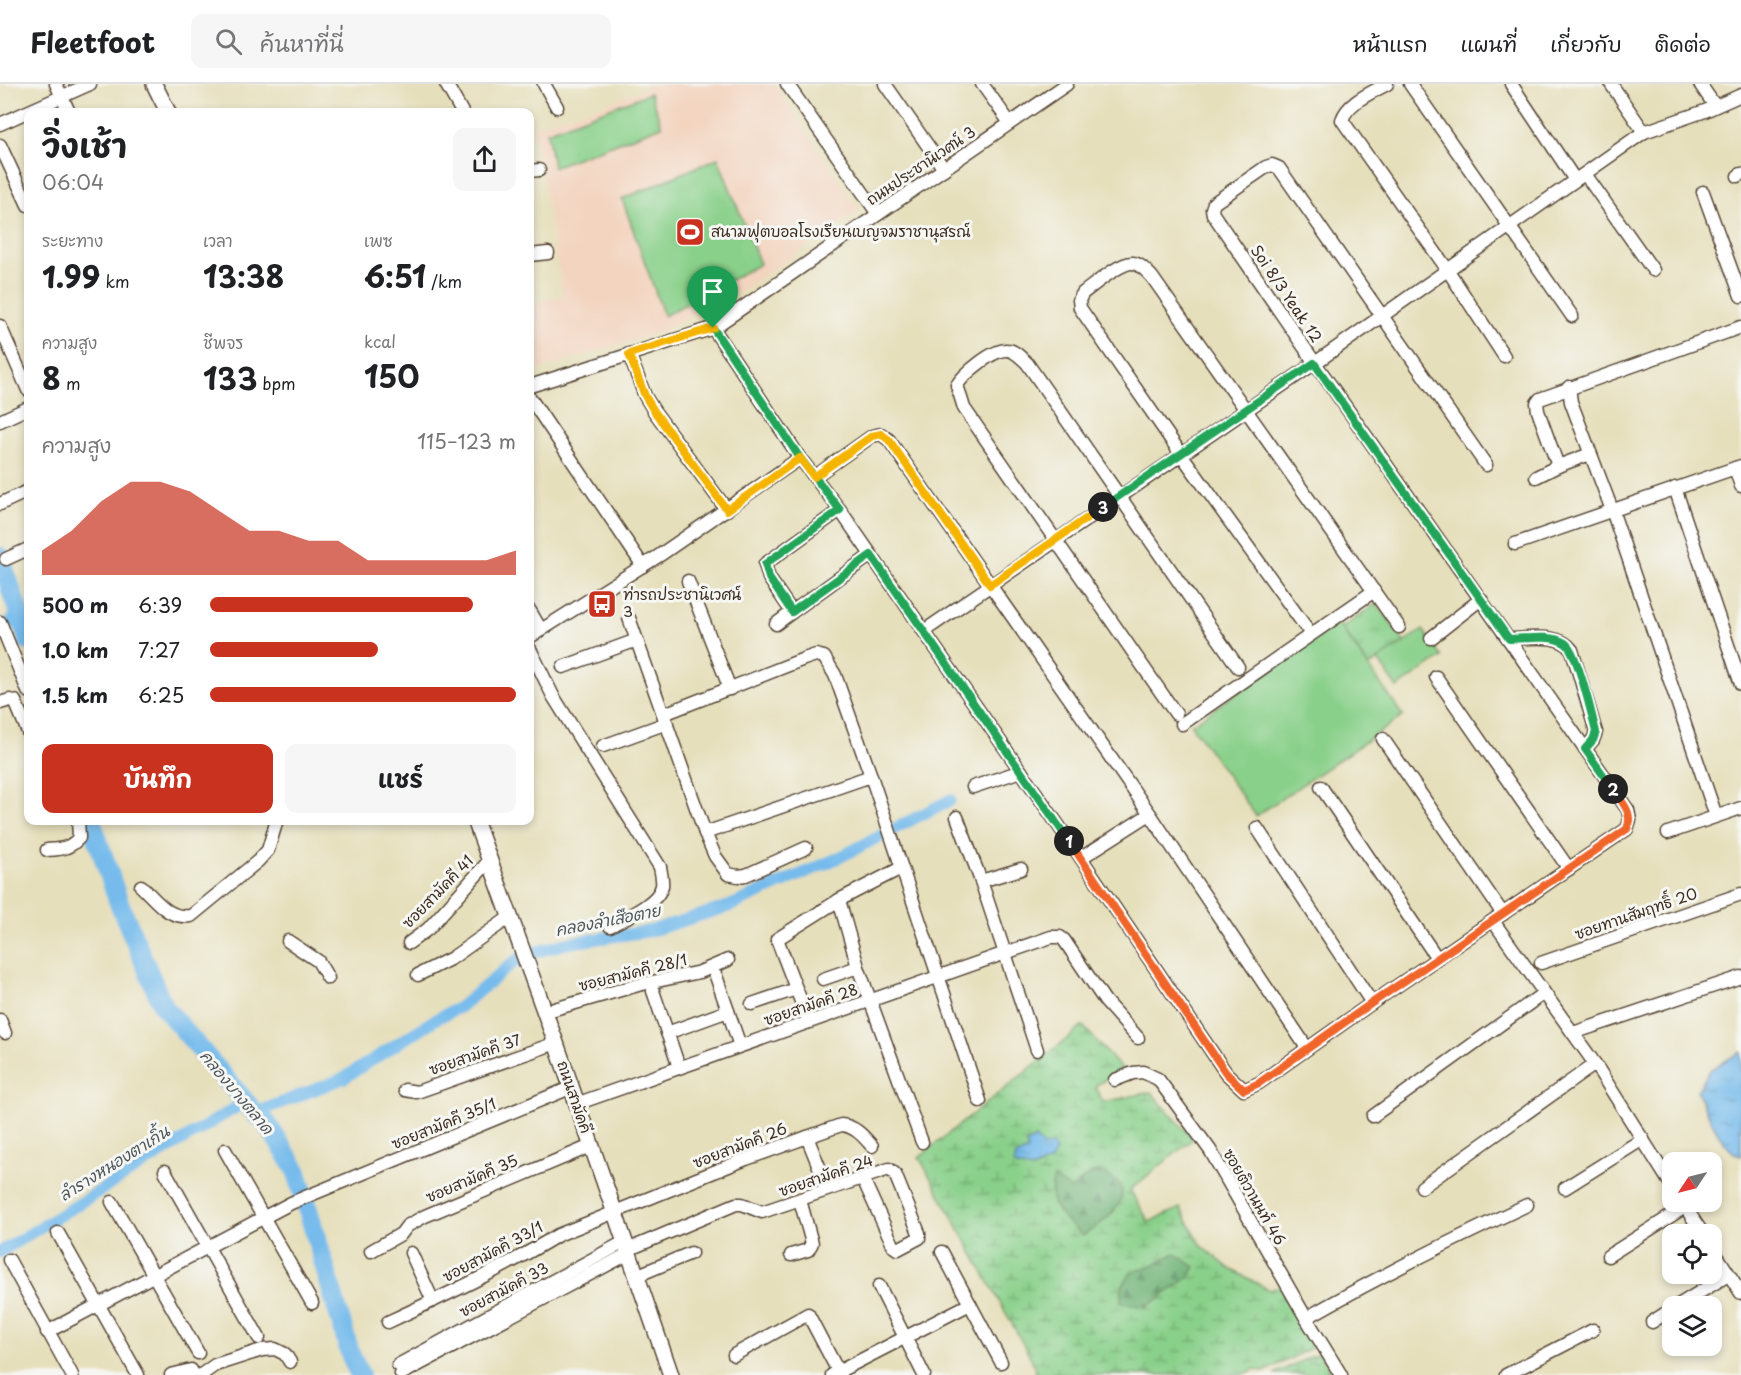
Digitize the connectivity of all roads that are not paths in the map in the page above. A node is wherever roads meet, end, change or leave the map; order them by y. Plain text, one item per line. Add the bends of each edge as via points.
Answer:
1 (56, 84) edge
2 (90, 84) edge
3 (154, 84) edge
4 (446, 84) edge
5 (544, 84) edge
6 (787, 84) edge
7 (885, 84) edge
8 (982, 84) edge
9 (1067, 84) edge
10 (1386, 84) edge
11 (1410, 84) edge
12 (1511, 84) edge
13 (1611, 84) edge
14 (1700, 84) edge
15 (1741, 95) edge
16 (62, 98) junction
17 (1715, 106) junction
18 (557, 107) dead end
19 (38, 108) edge
20 (67, 108) edge
21 (166, 108) edge
22 (460, 108) edge
23 (24, 114) edge
24 (1010, 123) junction
25 (0, 124) edge
26 (1644, 132) junction
27 (0, 145) edge
28 (944, 169) junction
29 (1580, 177) junction
30 (1703, 192) dead end
31 (24, 196) edge
32 (878, 214) junction
33 (1509, 225) junction
34 (548, 253) dead end
35 (534, 255) edge
36 (1447, 269) junction
37 (1653, 270) dead end
38 (1741, 296) edge
39 (1381, 315) junction
40 (1572, 316) dead end
41 (0, 326) edge
42 (1741, 327) edge
43 (713, 328) junction
44 (629, 354) junction
45 (1504, 356) dead end
46 (1314, 363) junction
47 (24, 381) edge
48 (534, 385) edge
49 (1569, 387) junction
50 (534, 404) edge
51 (24, 410) edge
52 (1246, 410) junction
53 (0, 421) edge
54 (1181, 454) junction
55 (1590, 454) junction
56 (800, 458) junction
57 (1486, 465) dead end
58 (1558, 466) junction
59 (1738, 467) edge
60 (814, 477) junction
61 (1536, 477) dead end
62 (1741, 486) edge
63 (1675, 488) junction
64 (24, 493) edge
65 (1119, 497) junction
66 (0, 504) edge
67 (727, 510) junction
68 (840, 510) junction
69 (1612, 510) junction
70 (1055, 541) junction
71 (1515, 544) dead end
72 (871, 555) junction
73 (643, 566) junction
74 (688, 581) dead end
75 (990, 585) junction
76 (1374, 591) junction
77 (1481, 599) junction
78 (792, 612) junction
79 (534, 618) edge
80 (629, 618) dead end
81 (0, 622) edge
82 (776, 624) dead end
83 (1305, 626) dead end
84 (1399, 627) dead end
85 (541, 630) junction
86 (924, 631) junction
87 (534, 634) edge
88 (1431, 638) dead end
89 (1509, 639) junction
90 (637, 640) junction
91 (534, 657) edge
92 (563, 667) dead end
93 (1238, 667) dead end
94 (1436, 677) dead end
95 (24, 681) edge
96 (1741, 684) edge
97 (730, 689) junction
98 (0, 703) edge
99 (665, 719) junction
100 (24, 722) edge
101 (1383, 739) dead end
102 (603, 746) dead end
103 (1585, 749) junction
104 (1021, 771) junction
105 (871, 776) junction
106 (973, 787) dead end
107 (1321, 788) dead end
108 (1741, 808) edge
109 (1150, 814) junction
110 (1716, 816) junction
111 (957, 817) dead end
112 (78, 825) edge
113 (275, 825) edge
114 (477, 825) edge
115 (1257, 828) dead end
116 (705, 833) junction
117 (1668, 833) dead end
118 (806, 848) dead end
119 (47, 850) dead end
120 (1081, 858) junction
121 (489, 861) junction
122 (901, 868) junction
123 (1021, 869) dead end
124 (1569, 869) junction
125 (981, 881) junction
126 (141, 886) dead end
127 (1741, 894) edge
128 (839, 900) junction
129 (510, 917) junction
130 (1498, 917) junction
131 (610, 926) dead end
132 (288, 941) dead end
133 (409, 943) dead end
134 (1005, 953) junction
135 (1437, 958) junction
136 (728, 960) dead end
137 (1541, 963) dead end
138 (858, 967) junction
139 (418, 975) dead end
140 (716, 976) dead end
141 (938, 976) junction
142 (1741, 977) edge
143 (328, 978) dead end
144 (823, 979) dead end
145 (796, 989) junction
146 (653, 991) dead end
147 (1544, 993) junction
148 (870, 1000) junction
149 (1372, 1003) junction
150 (752, 1004) dead end
151 (728, 1011) junction
152 (544, 1012) junction
153 (0, 1020) edge
154 (809, 1022) junction
155 (5, 1033) dead end
156 (667, 1033) junction
157 (1573, 1033) junction
158 (1138, 1038) dead end
159 (556, 1043) junction
160 (740, 1046) junction
161 (1307, 1048) junction
162 (1037, 1050) dead end
163 (1595, 1064) junction
164 (678, 1067) junction
165 (1115, 1080) dead end
166 (570, 1088) junction
167 (405, 1090) dead end
168 (980, 1101) dead end
169 (576, 1104) junction
170 (1373, 1116) dead end
171 (807, 1137) junction
172 (1643, 1139) junction
173 (922, 1142) dead end
174 (591, 1146) junction
175 (872, 1146) dead end
176 (225, 1150) dead end
177 (820, 1169) dead end
178 (1662, 1170) edge
179 (165, 1171) dead end
180 (863, 1179) junction
181 (1422, 1187) dead end
182 (1564, 1188) dead end
183 (800, 1200) junction
184 (112, 1202) dead end
185 (1527, 1205) dead end
186 (1672, 1212) edge
187 (615, 1213) junction
188 (264, 1217) junction
189 (58, 1233) dead end
190 (207, 1247) junction
191 (626, 1249) junction
192 (371, 1251) dead end
193 (411, 1252) dead end
194 (942, 1252) dead end
195 (691, 1253) dead end
196 (791, 1255) dead end
197 (1608, 1256) dead end
198 (9, 1260) dead end
199 (1722, 1265) edge
200 (1728, 1275) junction
201 (153, 1276) junction
202 (636, 1276) junction
203 (879, 1286) dead end
204 (1741, 1293) edge
205 (1693, 1296) edge
206 (433, 1301) junction
207 (312, 1303) dead end
208 (970, 1304) junction
209 (98, 1305) junction
210 (1662, 1316) edge
211 (1306, 1318) junction
212 (388, 1322) dead end
213 (1652, 1322) dead end
214 (1593, 1330) dead end
215 (48, 1332) junction
216 (259, 1338) dead end
217 (905, 1338) junction
218 (198, 1353) dead end
219 (734, 1355) dead end
220 (290, 1362) dead end
221 (1001, 1362) dead end
222 (399, 1369) edge
223 (837, 1374) edge
224 (72, 1375) edge
225 (138, 1375) edge
226 (171, 1375) edge
227 (194, 1375) edge
228 (201, 1375) edge
229 (671, 1375) edge
230 (924, 1375) edge
231 (1341, 1375) edge
232 (1506, 1375) edge

1 - 16 street
2 - 16 street
3 - 21 main road
4 - 22 street
5 - 18 street
6 - 32 street
7 - 28 street
8 - 24 street
9 - 24 street, ถนนประชานิเวศน์ 3
10 - 36 street via 1350,106 1342,120
11 - 33 street
12 - 29 street
13 - 26 street
14 - 17 street
15 - 17 street
16 - 19 street
16 - 20 street
17 - 26 street
23 - 25 street
24 - 28 street, ถนนประชานิเวศน์ 3
26 - 29 street
27 - 31 street
28 - 32 street, ถนนประชานิเวศน์ 3
29 - 33 street
29 - 37 street
30 - 38 street
32 - 43 street, ถนนประชานิเวศน์ 3
33 - 36 street
33 - 40 street
34 - 35 street
36 - 39 street
36 - 45 street
39 - 46 street
39 - 46 street, Soi 8/3 Yeak 12 via 1278,168 1266,167 1238,185 1214,203 1213,214
39 - 57 street
41 - 47 street
42 - 49 street
43 - 44 street, ถนนประชานิเวศน์ 3
43 - 56 street
44 - 48 street, ถนนประชานิเวศน์ 3
44 - 67 street via 654,411
46 - 52 street
46 - 77 street, Soi 8/3 Yeak 12
49 - 55 street
49 - 58 street via 1544,396 1537,403
50 - 73 street
51 - 53 street
52 - 54 street
52 - 54 street via 1152,277 1141,266 1124,264 1083,293 1080,308
52 - 76 street
54 - 65 street
54 - 83 street
55 - 58 street
55 - 69 street
56 - 60 street
56 - 67 street
58 - 61 street
59 - 62 street
59 - 63 street
60 - 68 street
60 - 75 street via 872,436 881,434
63 - 69 street
63 - 96 street
64 - 66 street
65 - 70 street
65 - 70 street via 1027,363 1016,353 996,351 962,378 957,385 958,394
65 - 93 street
67 - 73 street
68 - 72 street
68 - 78 street via 765,564 769,578
69 - 71 street
69 - 110 street
70 - 75 street
70 - 76 street via 1179,719
72 - 78 street
72 - 86 street
73 - 85 street
74 - 97 street
75 - 86 street
75 - 109 street
76 - 84 street
77 - 88 street
77 - 89 street, Soi 8/3 Yeak 12
78 - 82 street
79 - 85 street
80 - 90 street
81 - 95 street
85 - 87 street
86 - 104 street
89 - 103 street, Soi 8/3 Yeak 12
89 - 103 street via 1554,639 1565,642 1572,650 1596,732
90 - 92 street
90 - 99 street
91 - 131 street via 553,696 660,867 663,884 659,894
94 - 124 street
97 - 99 street
97 - 105 street via 804,659 824,657 835,675
98 - 100 street via 15,701
99 - 102 street
99 - 116 street
101 - 130 street
103 - 124 street, Soi 8/3 Yeak 12 via 1628,810 1630,820 1627,829
104 - 106 street
104 - 120 street
105 - 116 street
105 - 122 street
107 - 135 street
108 - 110 street
109 - 120 street
109 - 161 street
110 - 117 street
111 - 125 street
112 - 119 street via 79,838 74,844
113 - 126 street via 268,850 258,861 191,916 172,915
114 - 121 main road, ถนนสามัคคี
115 - 149 street
116 - 118 street via 728,874 738,876
120 - 161 street via 1226,1073 1244,1090
121 - 129 main road, ถนนสามัคคี
121 - 133 street, ซอยสามัคคี 41 via 428,929
122 - 128 street
122 - 141 street
123 - 125 street
124 - 130 street
125 - 134 street
127 - 137 street, ซอยทานสัมฤทธิ์ 20
128 - 138 street
128 - 145 street via 777,939
129 - 139 street via 452,958
129 - 152 main road, ถนนสามัคคี
130 - 135 street
130 - 147 street
132 - 143 street via 318,962
134 - 141 street, ซอยสามัคคี 28
134 - 158 street, ซอยสามัคคี 28 via 1062,938 1105,1001
134 - 162 street
135 - 149 street
136 - 152 street, ซอยสามัคคี 28/1 via 700,972
138 - 144 street
138 - 148 street
140 - 151 street
141 - 148 street, ซอยสามัคคี 28
141 - 168 street
142 - 157 street
145 - 150 street
145 - 154 street
146 - 156 street
147 - 157 street
147 - 170 street
148 - 154 street, ซอยสามัคคี 28
148 - 173 street
149 - 161 street
151 - 156 street
151 - 160 street
152 - 159 main road, ถนนสามัคคี
153 - 155 street
154 - 160 street, ซอยสามัคคี 28
156 - 164 street
157 - 163 street
159 - 166 main road, ถนนสามัคคี
159 - 167 street, ซอยสามัคคี 37 via 417,1092
160 - 164 street, ซอยสามัคคี 28
163 - 172 street
163 - 181 street
164 - 169 street, ซอยสามัคคี 28
165 - 211 street, ซอยติวานนท์ 46 via 1143,1072 1158,1079 1210,1150
166 - 169 main road, ถนนสามัคคี
166 - 188 street, ซอยสามัคคี 35/1
169 - 174 main road, ถนนสามัคคี
171 - 175 street, ซอยสามัคคี 26 via 846,1125
171 - 177 street
171 - 187 street, ซอยสามัคคี 26
172 - 178 street
172 - 182 street
174 - 187 main road, ถนนสามัคคี
174 - 192 street, ซอยสามัคคี 35 via 424,1216
176 - 188 street
179 - 190 street
180 - 180 street, ซอยสามัคคี 24 via 892,1171 919,1238 898,1249 894,1247
180 - 183 street, ซอยสามัคคี 24
183 - 191 street, ซอยสามัคคี 24 via 762,1212 736,1204
183 - 196 street via 812,1243 808,1250
184 - 201 street
185 - 211 street
186 - 197 street
187 - 191 main road, ถนนสามัคคี
187 - 206 street, ซอยสามัคคี 33/1 via 558,1235
188 - 190 street, ซอยสามัคคี 35/1
188 - 207 street
189 - 209 street
190 - 201 street, ซอยสามัคคี 35/1
190 - 216 street
191 - 202 main road, ถนนสามัคคี
191 - 222 street, ซอยสามัคคี 24
193 - 206 street
194 - 208 street
195 - 202 street
198 - 215 street
199 - 200 street
200 - 204 street
200 - 205 street
201 - 209 street, ซอยสามัคคี 35/1
201 - 218 street
202 - 229 main road, ถนนสามัคคี
203 - 217 street
206 - 212 street, ซอยสามัคคี 33/1
208 - 217 street
208 - 221 street
209 - 215 street, ซอยสามัคคี 35/1
209 - 225 street
210 - 213 street
211 - 231 street, ซอยติวานนท์ 46
214 - 232 street
215 - 224 street
217 - 223 street
217 - 230 street
219 - 223 street via 808,1314
220 - 228 street via 275,1349 262,1350 215,1365
226 - 227 street via 191,1370

